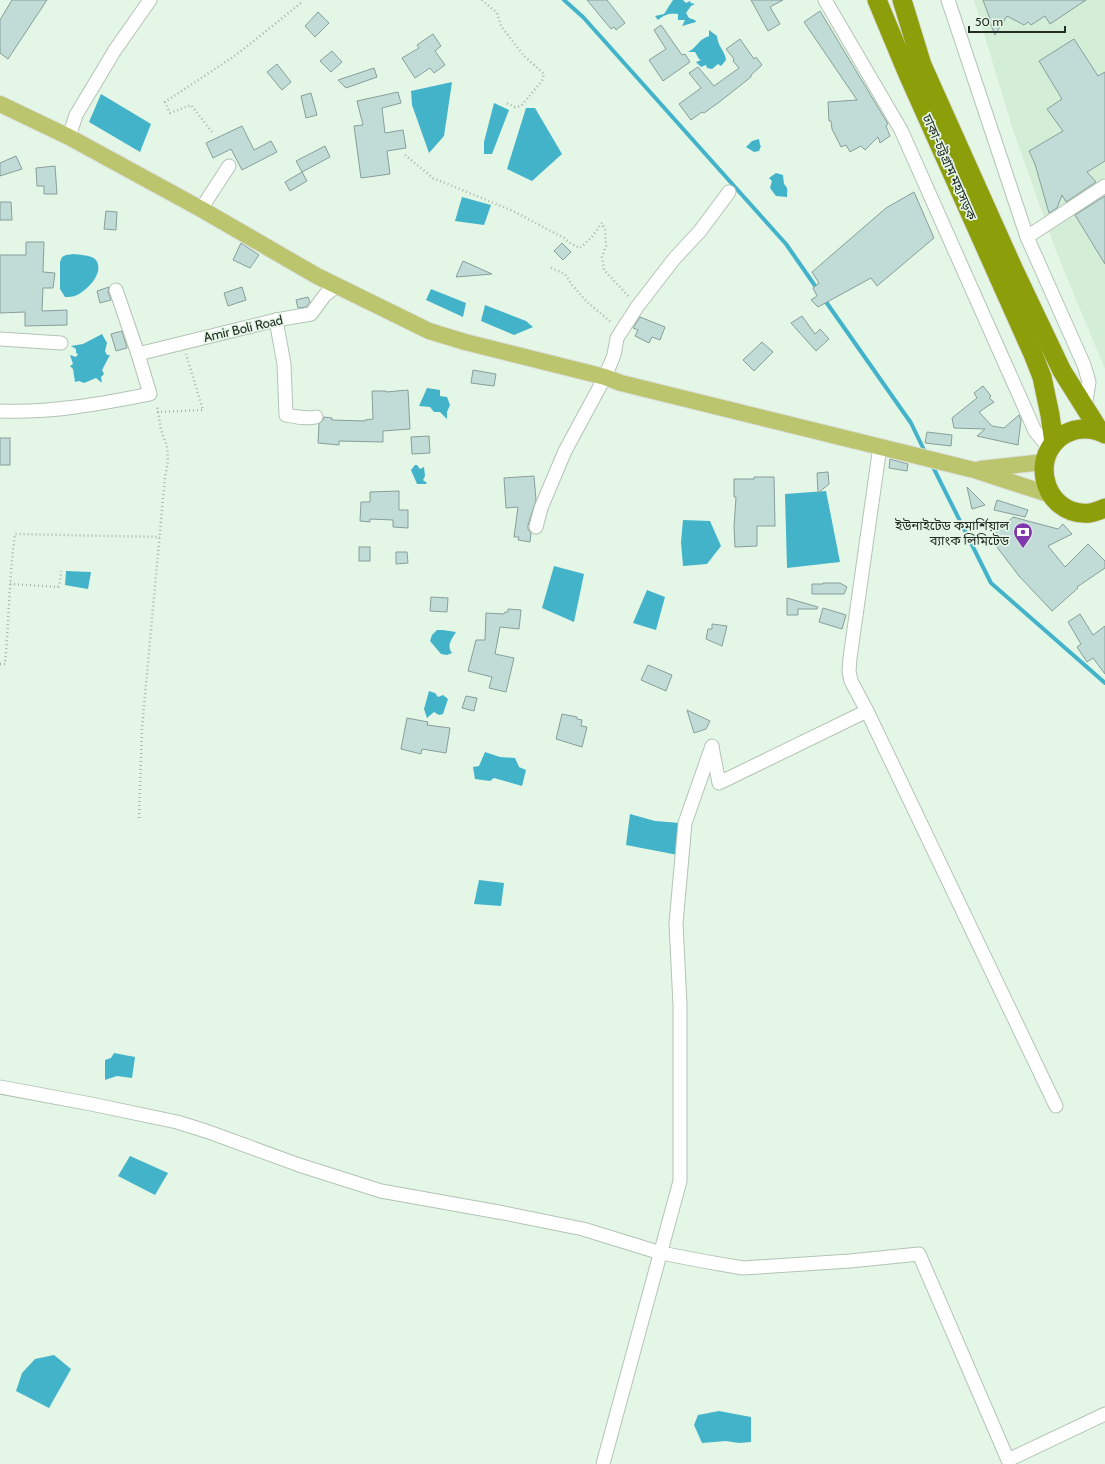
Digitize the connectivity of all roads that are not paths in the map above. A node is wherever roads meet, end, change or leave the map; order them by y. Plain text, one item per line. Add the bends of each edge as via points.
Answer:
1 (150, 0) edge
2 (825, 0) edge
3 (877, 0) edge
4 (902, 0) edge
5 (948, 0) edge
6 (0, 104) edge
7 (69, 137) junction
8 (229, 166) dead end
9 (1105, 186) edge
10 (729, 192) dead end
11 (201, 209) junction
12 (1027, 237) junction
13 (338, 285) junction
14 (116, 290) dead end
15 (276, 320) junction
16 (1032, 330) junction
17 (0, 339) edge
18 (60, 343) dead end
19 (138, 354) junction
20 (605, 377) junction
21 (1085, 407) junction
22 (0, 411) edge
23 (316, 417) dead end
24 (1102, 432) edge
25 (880, 446) junction
26 (1049, 451) junction
27 (974, 470) junction
28 (1051, 495) junction
29 (1098, 510) edge
30 (1105, 525) edge
31 (536, 527) dead end
32 (867, 711) junction
33 (0, 1087) edge
34 (1056, 1106) dead end
35 (661, 1253) junction
36 (1105, 1414) edge
37 (603, 1464) edge

1 - 7 street via 115,50 76,115
2 - 26 street via 902,130 1035,431
3 - 16 highway, ঢাকা-চট্টগ্রাম মহাসড়ক via 907,72
4 - 16 highway, ঢাকা-চট্টগ্রাম মহাসড়ক via 922,65
5 - 12 street
6 - 7 main road
7 - 11 main road
8 - 11 street
9 - 12 street
10 - 20 street via 700,231 674,259 616,338 614,356
11 - 13 main road via 317,276
12 - 21 street via 1084,366 1088,382
13 - 15 street, Amir Boli Road via 325,295 311,314
13 - 20 main road via 429,331
14 - 19 street
15 - 19 street, Amir Boli Road
15 - 23 street via 284,364 286,415 298,418
16 - 21 highway
16 - 26 highway via 1050,415
17 - 18 street
19 - 22 street via 150,394 86,406 24,412
20 - 25 main road
20 - 31 street via 565,451 541,508
21 - 24 highway
24 - 26 highway via 1083,428 1067,433
25 - 27 main road
25 - 32 street via 849,671 851,681
26 - 27 main road
26 - 28 highway via 1044,479
27 - 28 main road
28 - 29 highway via 1061,505 1075,512
29 - 30 highway
32 - 34 street
32 - 35 street via 719,783 712,746 685,823 676,923 680,1005 680,1181
33 - 35 street via 177,1122 381,1191 583,1229
35 - 36 street via 743,1268 919,1254 1008,1460
35 - 37 street

